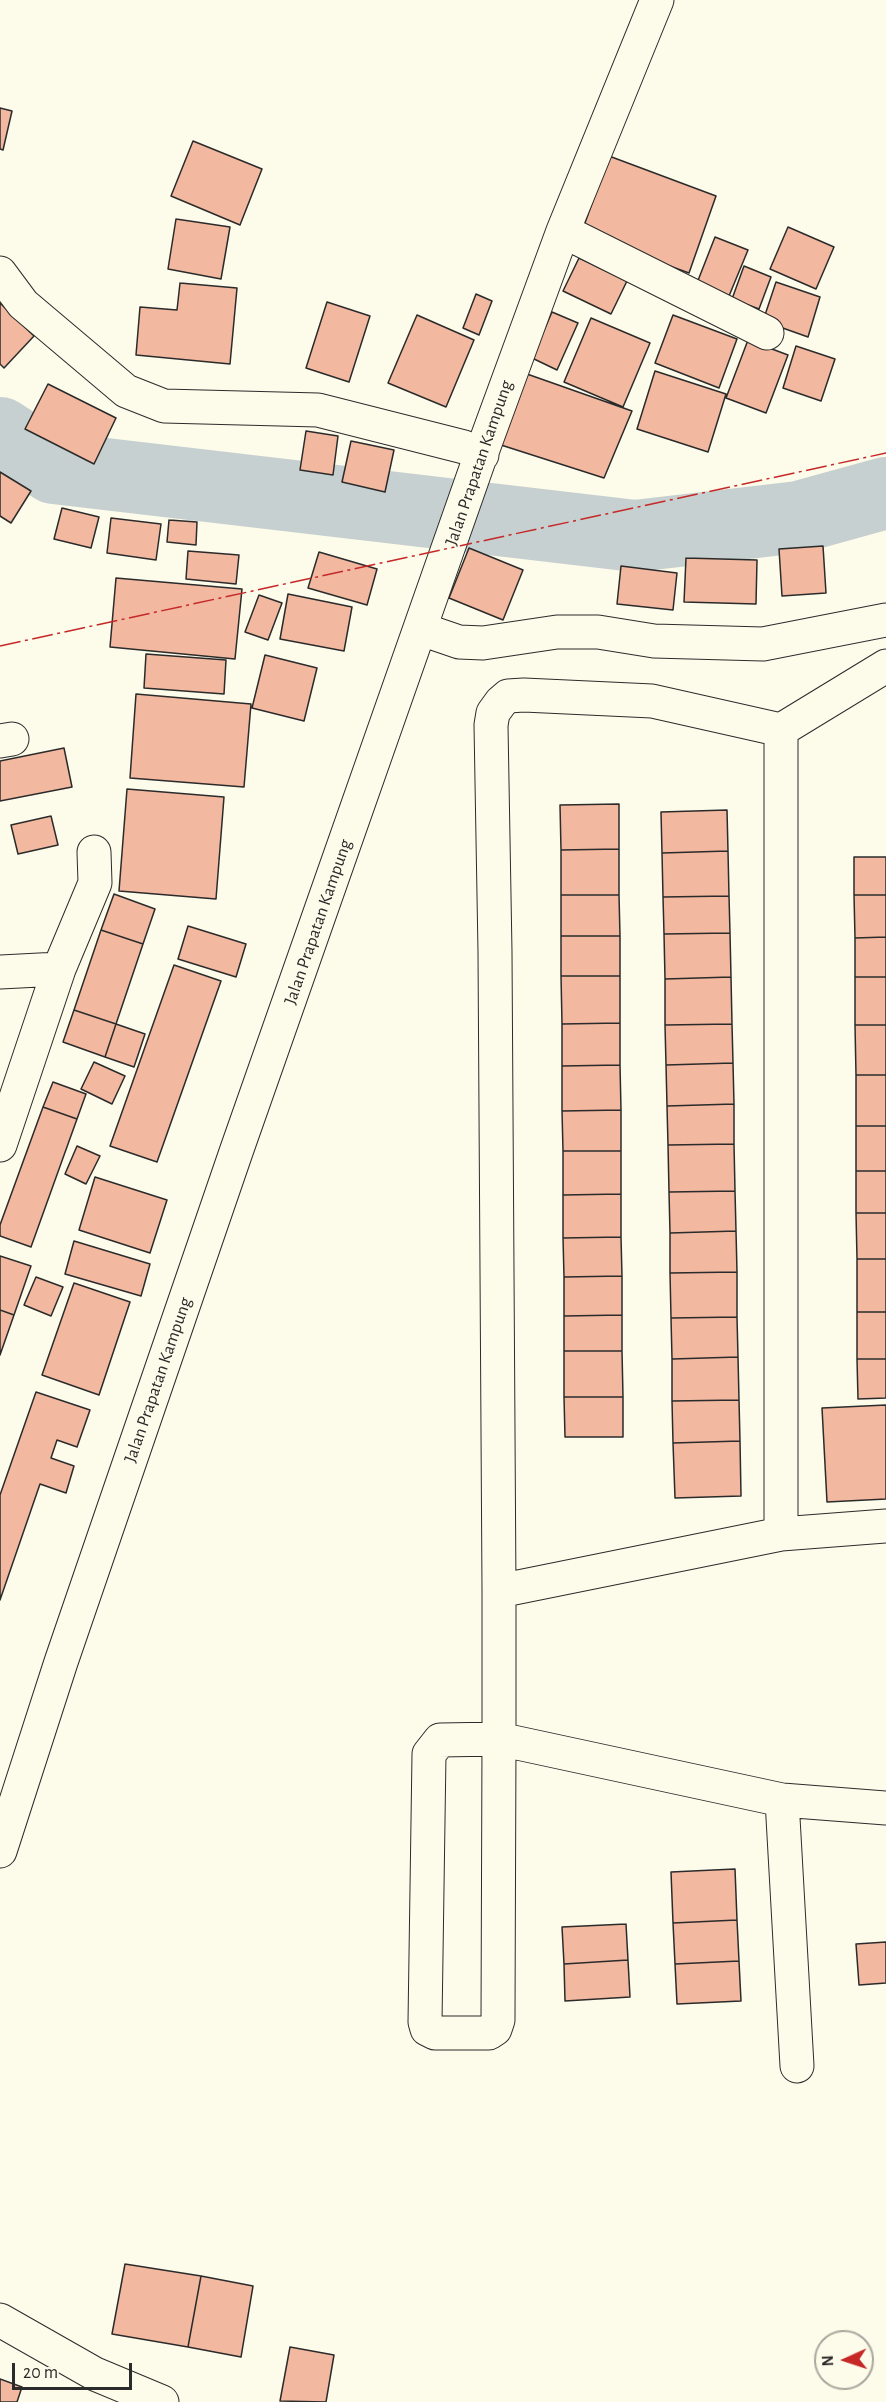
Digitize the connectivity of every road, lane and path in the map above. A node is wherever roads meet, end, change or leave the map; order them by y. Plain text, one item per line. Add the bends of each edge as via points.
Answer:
1 (657, 0) edge
2 (563, 231) junction
3 (0, 273) edge
4 (767, 333) dead end
5 (481, 458) junction
6 (886, 620) edge
7 (421, 629) junction
8 (886, 666) edge
9 (781, 730) junction
10 (94, 852) dead end
11 (59, 969) junction
12 (0, 972) edge
13 (0, 1144) edge
14 (886, 1526) edge
15 (781, 1534) junction
16 (499, 1591) junction
17 (500, 1739) junction
18 (782, 1800) junction
19 (886, 1808) edge
20 (0, 1851) edge
21 (796, 2066) dead end
22 (0, 2320) edge
23 (162, 2402) edge

1 - 2 street, Jalan Prapatan Kampung
2 - 4 street
2 - 5 street, Jalan Prapatan Kampung
3 - 5 street via 23,304 126,391 164,406 318,410 464,447
5 - 7 street, Jalan Prapatan Kampung
6 - 7 street via 763,644 654,641 598,632 459,642
7 - 20 street, Jalan Prapatan Kampung via 236,1152
8 - 9 street
9 - 15 street
9 - 16 street via 652,701 508,696 493,713
10 - 11 street via 95,883
11 - 12 street
11 - 13 street
14 - 15 street
15 - 16 street
16 - 17 street
17 - 17 street via 498,2020 489,2033 435,2033 427,2029 425,2022 429,1754 440,1740
17 - 18 street
18 - 19 street
18 - 21 street
22 - 23 street via 94,2374

